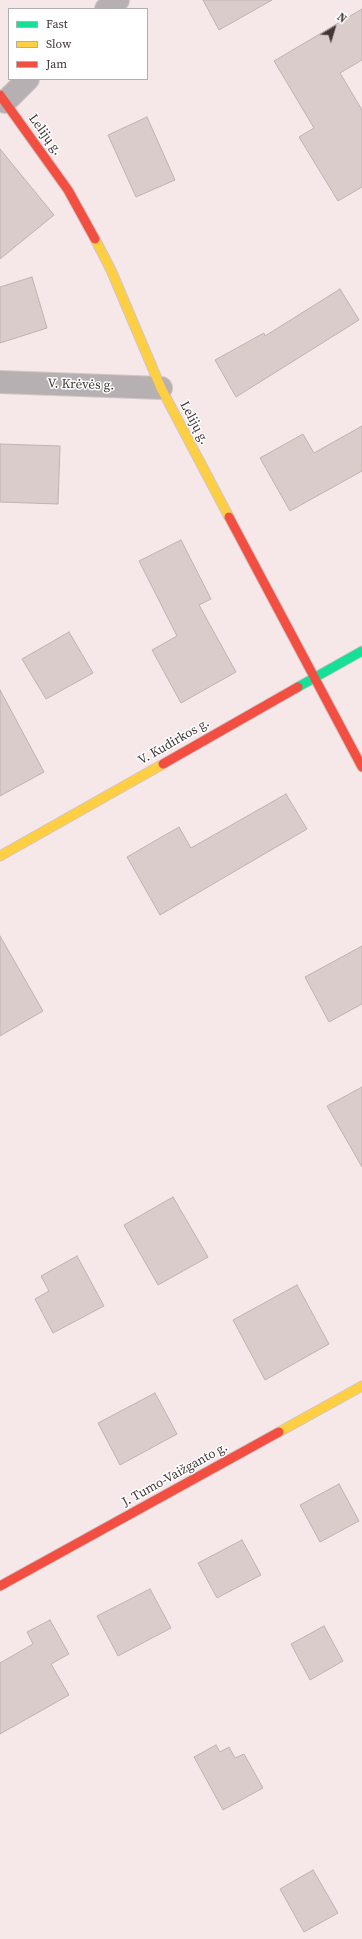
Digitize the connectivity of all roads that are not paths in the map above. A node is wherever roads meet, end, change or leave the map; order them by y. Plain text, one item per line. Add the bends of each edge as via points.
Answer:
1 (118, 0) edge
2 (107, 8) edge
3 (27, 80) edge
4 (2, 98) edge
5 (0, 382) edge
6 (161, 388) junction
7 (362, 651) edge
8 (316, 677) junction
9 (362, 767) edge
10 (0, 856) edge
11 (362, 1386) edge
12 (0, 1586) edge

1 - 2 street
3 - 4 street
4 - 6 street, Lelijų g. via 68,190 111,270
5 - 6 street, V. Krėvės g.
6 - 8 street, Lelijų g.
7 - 8 street, V. Kudirkos g.
8 - 9 street, Lelijų g.
8 - 10 street, V. Kudirkos g.
11 - 12 street, J. Tumo-Vaižganto g.

